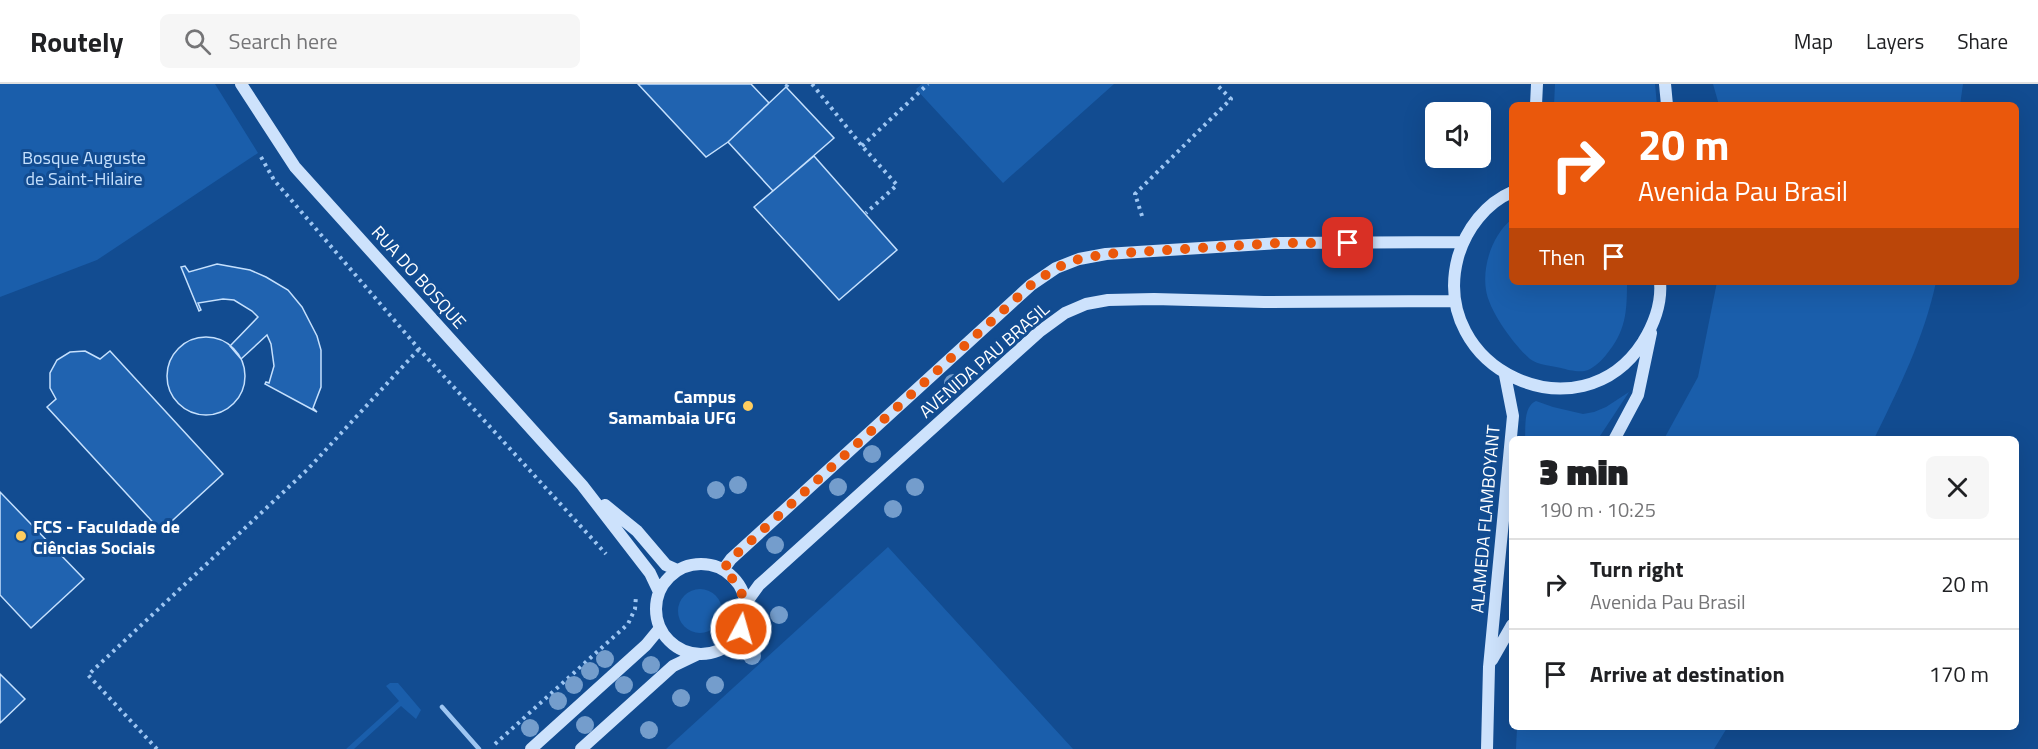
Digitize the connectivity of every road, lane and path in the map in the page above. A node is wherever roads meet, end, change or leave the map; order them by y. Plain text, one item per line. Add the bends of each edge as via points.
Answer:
1 (241, 84) edge
2 (813, 84) edge
3 (928, 84) edge
4 (1216, 84) edge
5 (1537, 84) edge
6 (1665, 84) edge
7 (1536, 102) edge
8 (1667, 102) edge
9 (862, 146) junction
10 (258, 153) dead end
11 (1509, 193) edge
12 (866, 213) dead end
13 (1142, 216) dead end
14 (1462, 242) junction
15 (1660, 285) edge
16 (1455, 301) junction
17 (1653, 326) junction
18 (419, 349) junction
19 (1505, 375) junction
20 (1511, 436) edge
21 (1616, 436) edge
22 (1509, 458) edge
23 (582, 485) junction
24 (609, 558) dead end
25 (677, 570) junction
26 (723, 570) junction
27 (634, 589) dead end
28 (659, 592) junction
29 (746, 603) junction
30 (660, 628) junction
31 (1509, 630) edge
32 (698, 654) junction
33 (1489, 667) junction
34 (442, 707) dead end
35 (495, 744) dead end
36 (157, 749) edge
37 (479, 749) edge
38 (531, 749) edge
39 (581, 749) edge
40 (1487, 749) edge

1 - 23 street, RUA DO BOSQUE via 295,167
2 - 9 path
3 - 9 path
4 - 13 path via 1230,99 1135,194
5 - 7 street
6 - 8 street
9 - 12 path via 897,185
10 - 18 path via 274,180
11 - 14 street via 1479,216
14 - 16 street via 1455,271
14 - 26 street, AVENIDA PAU BRASIL via 1279,243 1155,250 1079,259 1056,268 1031,285
15 - 17 street
16 - 19 street via 1464,330 1482,355
16 - 29 street, AVENIDA PAU BRASIL via 1154,298 1086,304 1065,313 1039,332 776,569
17 - 19 street via 1634,356 1606,377 1573,388 1538,387
17 - 21 street via 1638,395
18 - 24 path
18 - 36 path via 308,469 88,675
19 - 20 street, ALAMEDA FLAMBOYANT via 1513,416
22 - 33 street, ALAMEDA FLAMBOYANT
23 - 25 street, RUA DO BOSQUE via 637,531 666,565
23 - 28 street, RUA DO BOSQUE via 650,573
25 - 26 street via 697,564
25 - 28 street
26 - 29 street via 734,578
27 - 35 path via 636,599 628,624
28 - 30 street via 656,606
29 - 32 street via 745,617 734,640 711,653
30 - 32 street via 675,646
30 - 38 street
31 - 33 street, ALAMEDA FLAMBOYANT
32 - 39 street via 673,666
33 - 40 street, ALAMEDA FLAMBOYANT
34 - 37 lane

